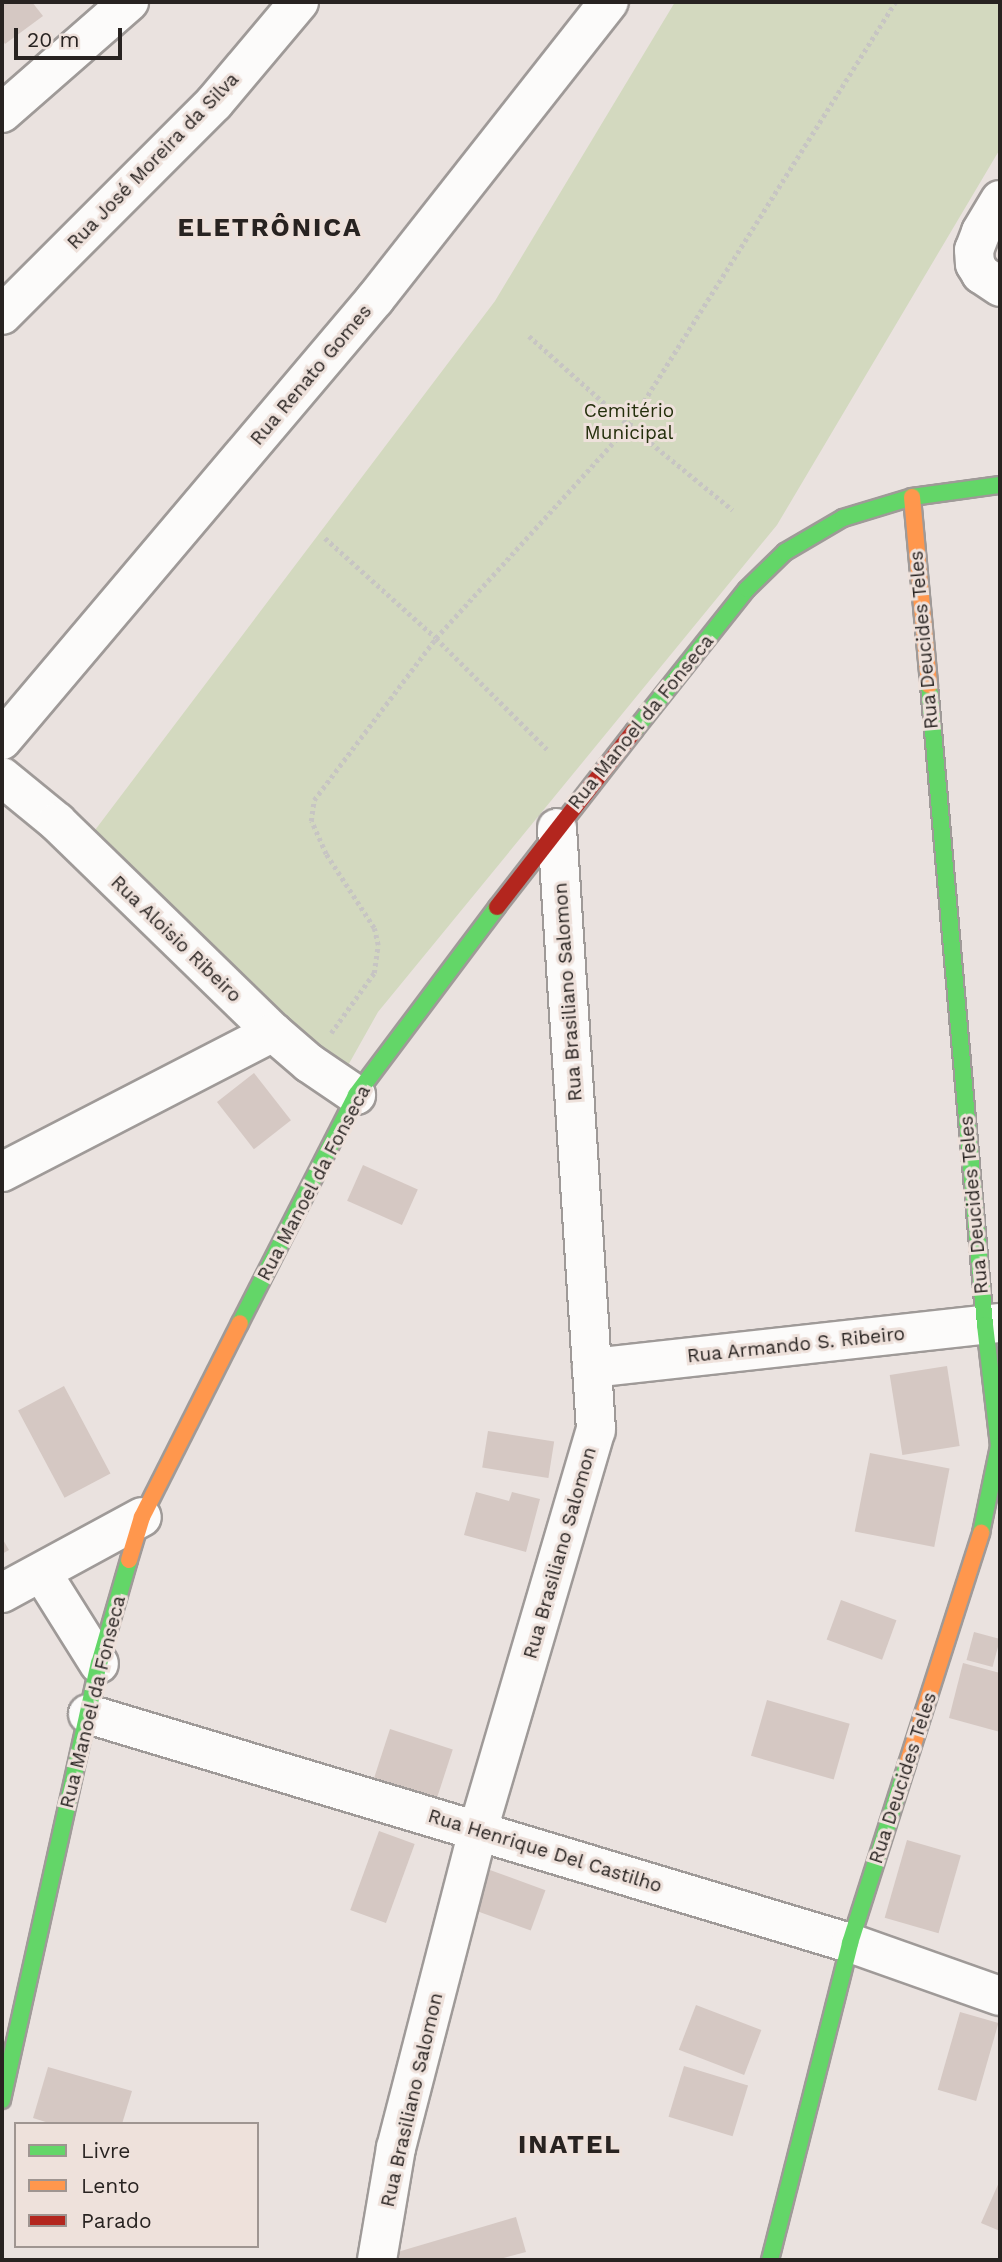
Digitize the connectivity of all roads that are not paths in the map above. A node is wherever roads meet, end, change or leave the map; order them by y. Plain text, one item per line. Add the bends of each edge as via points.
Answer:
1 (130, 2) edge
2 (299, 2) edge
3 (609, 2) edge
4 (4, 106) edge
5 (1000, 200) edge
6 (1000, 287) edge
7 (2, 315) edge
8 (1000, 485) edge
9 (912, 497) junction
10 (2, 740) edge
11 (2, 777) edge
12 (557, 828) junction
13 (272, 1032) junction
14 (356, 1094) junction
15 (2, 1172) edge
16 (993, 1324) edge
17 (592, 1367) junction
18 (142, 1517) junction
19 (42, 1573) junction
20 (2, 1593) edge
21 (99, 1664) junction
22 (88, 1714) junction
23 (478, 1830) junction
24 (850, 1943) junction
25 (1000, 1996) edge
26 (2, 2100) edge
27 (377, 2260) edge
28 (770, 2260) edge

1 - 4 street
2 - 7 street, Rua José Moreira da Silva via 214,103
3 - 10 street, Rua Renato Gomes via 375,299
5 - 6 street via 974,250 981,274
8 - 9 street, Rua Manoel da Fonseca
9 - 12 street, Rua Manoel da Fonseca via 843,518 785,552 747,589
9 - 16 street, Rua Deucides Teles
11 - 13 street, Rua Aloisio Ribeiro via 57,822
12 - 14 street, Rua Manoel da Fonseca
12 - 17 street, Rua Brasiliano Salomon
13 - 14 street, Rua Aloisio Ribeiro
13 - 15 street
14 - 18 street, Rua Manoel da Fonseca
16 - 17 street, Rua Armando S. Ribeiro
16 - 24 street, Rua Deucides Teles via 999,1446 981,1534
17 - 23 street, Rua Brasiliano Salomon via 596,1430
18 - 19 street
18 - 21 street, Rua Manoel da Fonseca
19 - 20 street
19 - 21 street
21 - 22 street, Rua Manoel da Fonseca
22 - 23 street, Rua Henrique Del Castilho
22 - 26 street, Rua Manoel da Fonseca
23 - 24 street, Rua Henrique Del Castilho
23 - 27 street, Rua Brasiliano Salomon via 396,2148
24 - 25 street, Rua Henrique Del Castilho
24 - 28 street, Rua Deucides Teles

